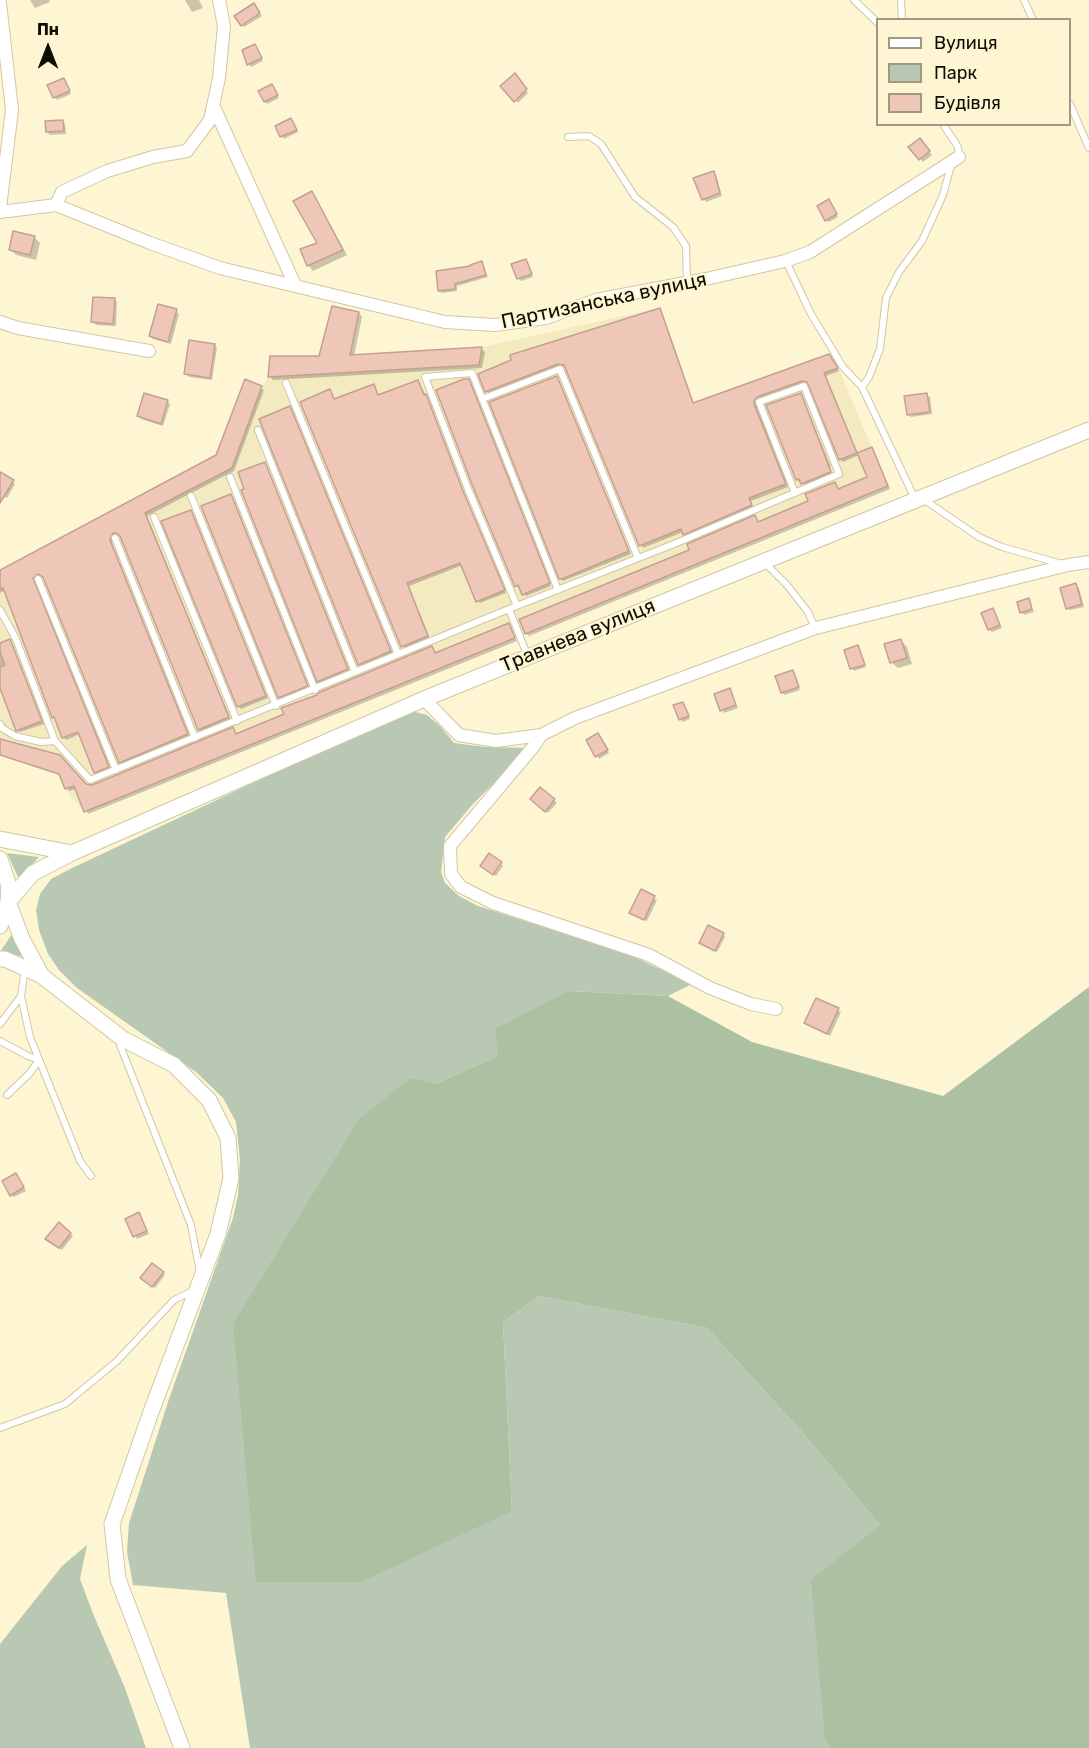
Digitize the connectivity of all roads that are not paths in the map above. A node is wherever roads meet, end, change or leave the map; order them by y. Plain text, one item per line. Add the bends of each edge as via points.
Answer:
1 (219, 0) edge
2 (854, 0) edge
3 (901, 0) edge
4 (1023, 1) edge
5 (0, 3) edge
6 (902, 18) edge
7 (1032, 18) edge
8 (876, 21) edge
9 (213, 105) junction
10 (1071, 106) edge
11 (944, 126) edge
12 (568, 137) dead end
13 (1089, 148) edge
14 (956, 160) junction
15 (56, 205) junction
16 (0, 210) edge
17 (785, 261) junction
18 (687, 282) junction
19 (295, 285) junction
20 (0, 321) edge
21 (149, 351) dead end
22 (286, 383) dead end
23 (862, 387) junction
24 (482, 399) junction
25 (258, 430) dead end
26 (1089, 430) edge
27 (230, 477) dead end
28 (795, 493) junction
29 (191, 496) dead end
30 (918, 499) junction
31 (154, 517) dead end
32 (116, 538) dead end
33 (638, 558) junction
34 (763, 561) junction
35 (1089, 562) edge
36 (1068, 565) junction
37 (38, 579) dead end
38 (558, 590) junction
39 (517, 606) junction
40 (509, 609) junction
41 (0, 610) edge
42 (816, 628) junction
43 (398, 654) junction
44 (528, 657) junction
45 (355, 672) junction
46 (315, 690) junction
47 (424, 699) junction
48 (276, 706) junction
49 (237, 721) junction
50 (0, 724) edge
51 (541, 735) junction
52 (195, 738) junction
53 (55, 741) junction
54 (116, 770) junction
55 (0, 839) edge
56 (72, 853) junction
57 (0, 859) edge
58 (8, 902) junction
59 (0, 926) edge
60 (0, 959) edge
61 (25, 967) junction
62 (42, 976) junction
63 (21, 996) junction
64 (776, 1009) dead end
65 (0, 1024) edge
66 (123, 1039) junction
67 (0, 1041) edge
68 (39, 1060) junction
69 (7, 1095) dead end
70 (92, 1176) dead end
71 (199, 1282) junction
72 (0, 1428) edge
73 (182, 1748) edge

1 - 9 street via 224,26
2 - 8 lane
3 - 6 lane
4 - 7 lane
5 - 16 street via 12,110
9 - 15 street via 210,120 187,151 107,171 62,192
9 - 19 street
10 - 13 lane
11 - 14 lane via 958,147
12 - 18 lane via 589,136 601,144 635,197 673,227 686,246
14 - 17 street, Партизанська вулиця via 810,252
14 - 23 lane via 922,241 886,298 880,349
15 - 16 street
15 - 19 street, Партизанська вулиця via 220,268
17 - 18 street, Партизанська вулиця
17 - 23 lane via 843,367
18 - 19 street, Партизанська вулиця via 596,300 546,318 495,325 446,322
20 - 21 street via 18,328
22 - 43 lane
23 - 30 lane
24 - 33 lane via 560,369
24 - 38 lane
24 - 39 lane via 472,373 425,377
25 - 45 lane
26 - 30 street, Травнева вулиця
27 - 46 lane
28 - 28 lane via 759,402 804,386 839,474
28 - 33 lane
29 - 48 lane
30 - 34 street, Травнева вулиця
30 - 36 lane via 987,540
31 - 49 lane
32 - 52 lane
33 - 38 lane
34 - 42 lane via 788,585
34 - 44 street, Травнева вулиця
35 - 36 street
36 - 42 street
37 - 54 lane
38 - 39 lane
39 - 40 lane
40 - 43 lane
40 - 44 lane
41 - 53 lane via 16,639
42 - 51 street via 585,714
43 - 45 lane
44 - 47 street, Травнева вулиця
45 - 46 lane
46 - 48 lane
47 - 51 street via 459,735 496,741
47 - 56 street, Травнева вулиця
48 - 49 lane
49 - 52 lane
50 - 53 lane via 15,736
51 - 64 street via 450,846 451,874 461,887 493,903 649,955 732,997
52 - 54 lane
53 - 54 lane via 90,780
55 - 56 street
56 - 58 street, Травнева вулиця via 33,873
57 - 58 street via 7,876
58 - 59 street
58 - 62 street
60 - 61 street
61 - 62 street
61 - 63 lane
62 - 66 street
63 - 65 lane
63 - 68 lane
66 - 71 lane via 120,1046 191,1225
66 - 71 street via 174,1065 208,1100 228,1138 231,1178 218,1233
67 - 68 lane
68 - 69 lane
68 - 70 lane via 80,1161
71 - 72 lane via 174,1300 117,1361 65,1404
71 - 73 street via 112,1524 118,1579

